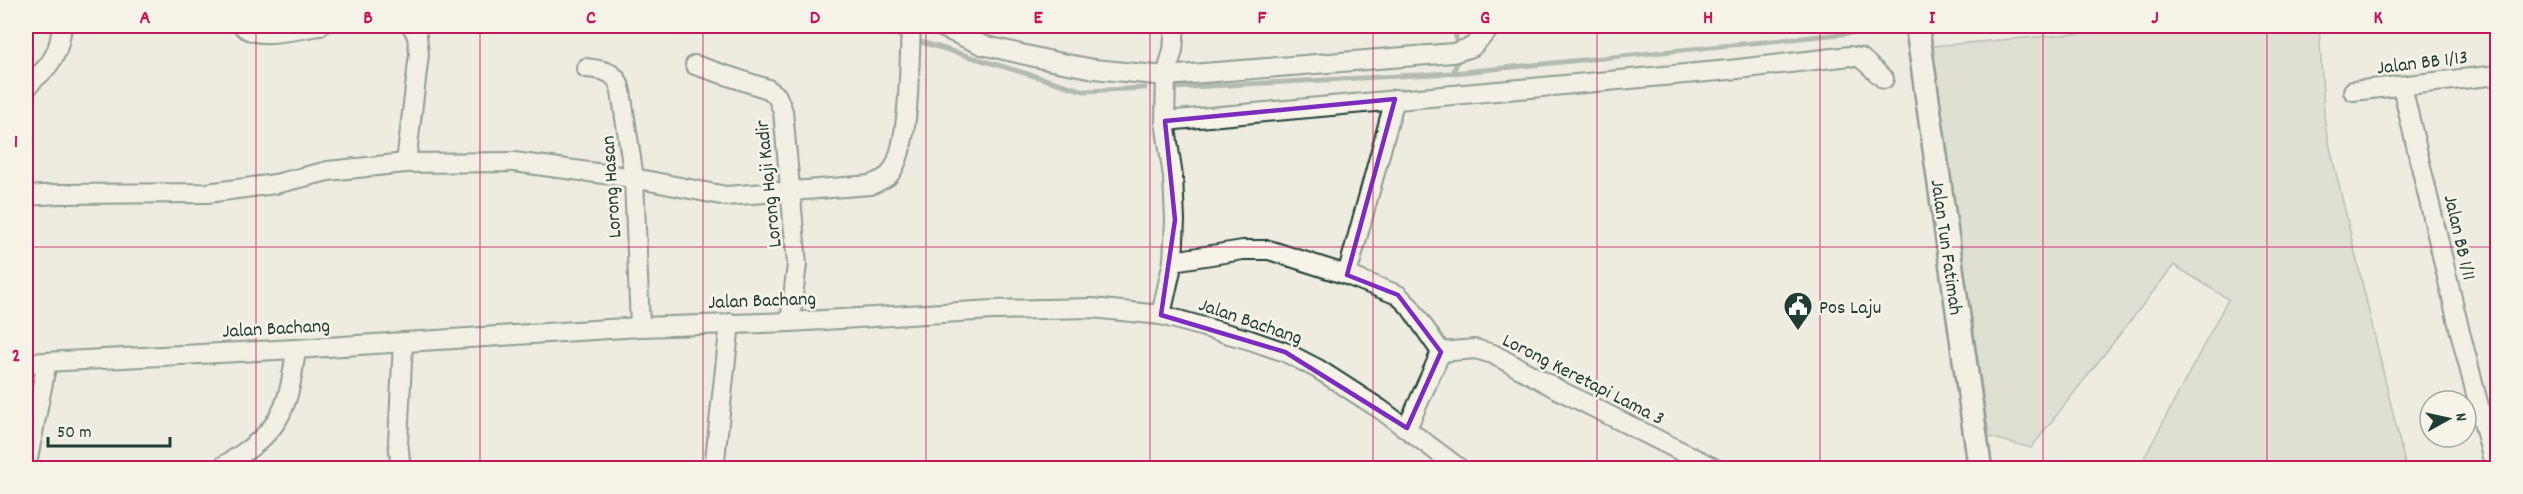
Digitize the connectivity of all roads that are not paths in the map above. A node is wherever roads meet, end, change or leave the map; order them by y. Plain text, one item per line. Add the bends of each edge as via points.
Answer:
1 (62, 26) edge
2 (243, 26) edge
3 (320, 26) edge
4 (412, 26) edge
5 (939, 26) edge
6 (1175, 26) edge
7 (1492, 26) edge
8 (1903, 26) edge
9 (1917, 26) edge
10 (911, 27) edge
11 (1913, 50) junction
12 (694, 65) dead end
13 (586, 68) dead end
14 (2498, 75) edge
15 (1166, 76) junction
16 (1884, 79) dead end
17 (2402, 86) junction
18 (26, 91) edge
19 (2353, 92) dead end
20 (1395, 99) junction
21 (1165, 120) junction
22 (406, 163) junction
23 (634, 178) junction
24 (790, 192) junction
25 (26, 196) edge
26 (1173, 261) junction
27 (1347, 275) junction
28 (1161, 315) junction
29 (790, 322) junction
30 (730, 323) junction
31 (640, 327) junction
32 (403, 342) junction
33 (296, 349) junction
34 (1441, 352) junction
35 (47, 362) junction
36 (26, 363) edge
37 (1407, 428) junction
38 (26, 468) edge
39 (220, 468) edge
40 (401, 468) edge
41 (714, 468) edge
42 (1459, 468) edge
43 (1714, 468) edge
44 (1965, 468) edge
45 (1980, 468) edge
46 (2495, 468) edge

1 - 18 street via 57,52 29,82
2 - 3 street via 262,34
4 - 22 street via 419,54
5 - 15 street via 982,45 1052,61
6 - 15 street
7 - 15 street via 1472,47 1453,53
8 - 11 main road, Jalan Tun Fatimah
9 - 11 main road, Jalan Tun Fatimah
10 - 24 street via 902,140 897,162 888,176 871,185
11 - 44 main road, Jalan Tun Fatimah
11 - 45 main road, Jalan Tun Fatimah
12 - 24 street, Lorong Haji Kadir via 768,89 777,96 783,111
13 - 23 street, Lorong Hasan via 605,70 619,82
14 - 17 street, Jalan BB 1/13
15 - 21 street
16 - 20 street via 1861,58 1850,56
17 - 19 street, Jalan BB 1/13
17 - 46 street, Jalan BB 1/11
20 - 21 street
20 - 27 street
21 - 26 street via 1175,200
22 - 23 street via 514,162
22 - 25 street via 328,171 207,194
23 - 24 street via 726,196
23 - 31 street, Lorong Hasan
24 - 29 street, Lorong Haji Kadir via 797,264
26 - 27 street via 1269,250
26 - 28 street
27 - 34 street via 1398,294
28 - 29 street, Jalan Bachang via 1081,309 993,310
28 - 37 street, Jalan Bachang via 1285,352 1344,385
29 - 30 street, Jalan Bachang
30 - 31 street, Jalan Bachang
30 - 41 street
31 - 32 street, Jalan Bachang
32 - 33 street, Jalan Bachang
32 - 40 street via 398,442
33 - 35 street, Jalan Bachang
33 - 39 street via 292,381 279,419 264,439
34 - 37 street
34 - 43 street, Lorong Keretapi Lama 3 via 1475,349 1493,354
35 - 36 street, Jalan Bachang
35 - 38 street
37 - 42 street, Jalan Bachang

